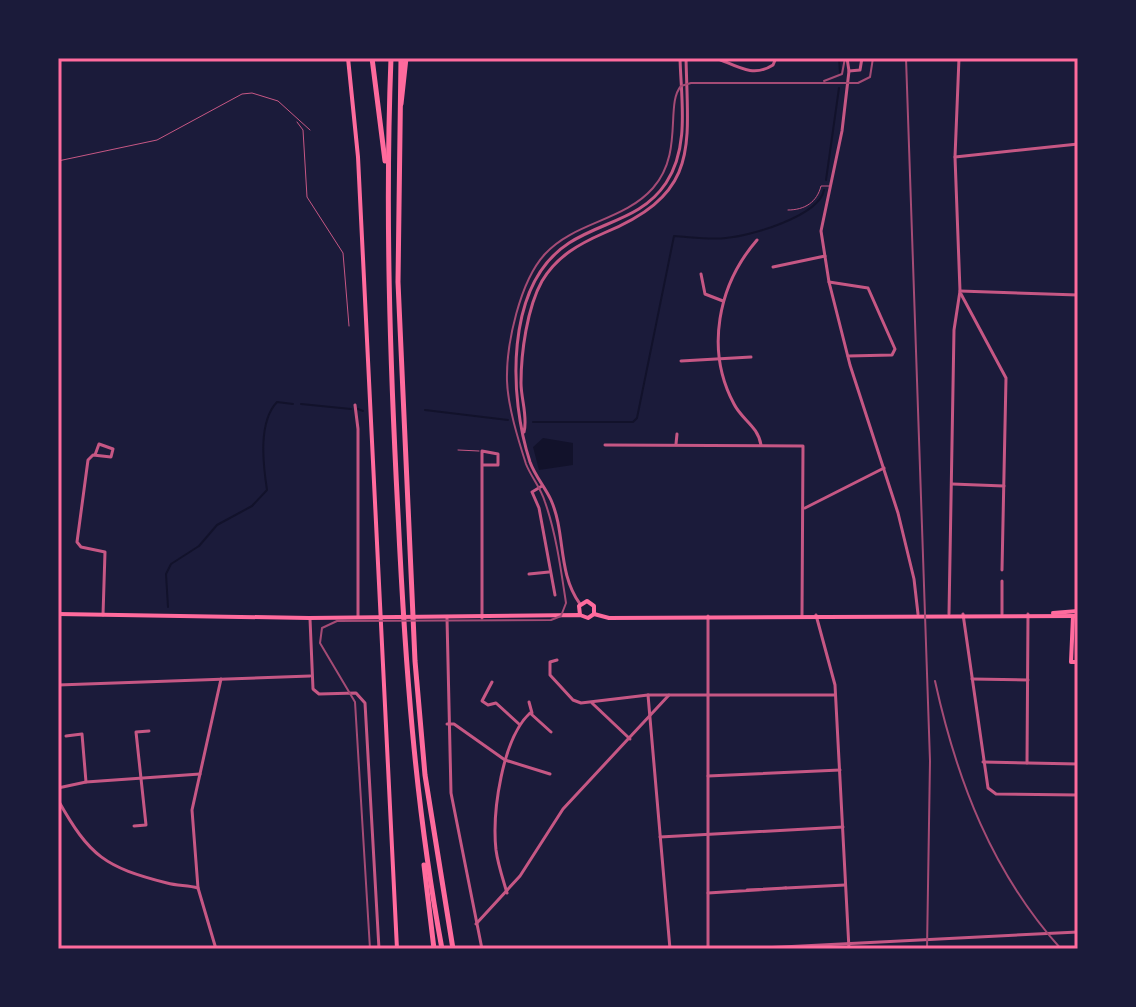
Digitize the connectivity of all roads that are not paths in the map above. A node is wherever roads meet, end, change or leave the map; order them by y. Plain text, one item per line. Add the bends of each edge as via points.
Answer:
1 (348, 58) edge
2 (372, 58) edge
3 (391, 58) edge
4 (403, 58) edge
5 (680, 58) edge
6 (686, 58) edge
7 (716, 58) edge
8 (776, 58) edge
9 (847, 58) edge
10 (862, 58) edge
11 (959, 58) edge
12 (849, 71) junction
13 (296, 120) junction
14 (310, 130) dead end
15 (1078, 144) edge
16 (955, 157) junction
17 (58, 161) edge
18 (387, 170) junction
19 (830, 186) junction
20 (788, 210) dead end
21 (757, 240) dead end
22 (825, 256) junction
23 (773, 267) dead end
24 (701, 274) dead end
25 (829, 282) junction
26 (960, 291) junction
27 (1078, 295) edge
28 (723, 301) junction
29 (966, 306) junction
30 (958, 310) junction
31 (349, 326) dead end
32 (848, 356) junction
33 (751, 357) dead end
34 (681, 361) dead end
35 (720, 361) junction
36 (355, 405) dead end
37 (524, 432) junction
38 (677, 434) dead end
39 (676, 444) junction
40 (605, 445) dead end
41 (761, 445) junction
42 (458, 450) dead end
43 (482, 451) junction
44 (95, 455) junction
45 (482, 465) junction
46 (884, 467) junction
47 (950, 484) junction
48 (542, 486) junction
49 (1004, 486) junction
50 (805, 508) junction
51 (1002, 570) dead end
52 (549, 572) junction
53 (529, 574) dead end
54 (1002, 581) dead end
55 (555, 595) dead end
56 (580, 604) junction
57 (58, 614) edge
58 (594, 614) junction
59 (918, 614) junction
60 (949, 614) junction
61 (963, 614) junction
62 (1002, 614) junction
63 (1028, 614) junction
64 (1076, 614) edge
65 (103, 615) junction
66 (580, 615) junction
67 (802, 615) junction
68 (816, 615) junction
69 (708, 616) junction
70 (309, 618) junction
71 (358, 618) junction
72 (447, 618) junction
73 (482, 618) junction
74 (557, 660) dead end
75 (1078, 662) edge
76 (311, 676) junction
77 (221, 679) junction
78 (972, 679) junction
79 (1028, 680) junction
80 (492, 682) dead end
81 (58, 685) edge
82 (648, 695) junction
83 (669, 695) junction
84 (835, 695) junction
85 (707, 696) junction
86 (529, 702) dead end
87 (591, 702) junction
88 (532, 713) junction
89 (650, 718) junction
90 (447, 724) junction
91 (519, 724) junction
92 (149, 731) dead end
93 (551, 732) dead end
94 (66, 736) dead end
95 (630, 739) junction
96 (505, 760) junction
97 (983, 762) junction
98 (1027, 763) junction
99 (1078, 764) edge
100 (840, 770) junction
101 (200, 774) junction
102 (550, 774) dead end
103 (708, 776) junction
104 (141, 777) junction
105 (86, 782) junction
106 (58, 788) edge
107 (1078, 795) edge
108 (58, 800) edge
109 (134, 826) dead end
110 (843, 827) junction
111 (707, 834) junction
112 (660, 837) junction
113 (424, 848) junction
114 (845, 885) junction
115 (198, 888) junction
116 (507, 893) junction
117 (708, 893) junction
118 (476, 924) junction
119 (1078, 932) edge
120 (917, 939) junction
121 (848, 943) junction
122 (216, 949) edge
123 (379, 949) edge
124 (397, 949) edge
125 (434, 949) edge
126 (442, 949) edge
127 (453, 949) edge
128 (482, 949) edge
129 (670, 949) edge
130 (708, 949) edge
131 (740, 949) edge
132 (849, 949) edge
133 (916, 949) edge

1 - 124 main road via 358,157
2 - 18 highway
3 - 18 highway
4 - 127 highway via 398,282 415,661 425,775
5 - 37 street via 681,144 666,183 637,212 564,247 532,286 514,379
6 - 37 street via 688,140 674,183 640,218 568,251 549,270 535,297 521,382
7 - 8 street via 762,72
9 - 12 street
10 - 12 street via 860,70
11 - 16 street
12 - 19 street
13 - 14 lane
13 - 17 lane via 278,101 242,94 157,140
13 - 31 lane via 303,130 307,197 343,253
15 - 16 street
16 - 26 street
18 - 113 highway via 405,657
19 - 20 lane via 821,186 810,204
19 - 22 street via 821,231
21 - 28 street
22 - 23 street
22 - 25 street
24 - 28 street via 705,294
25 - 32 street
25 - 32 street via 868,288 895,349 892,355
26 - 27 street
26 - 29 street
26 - 30 street
28 - 35 street
29 - 30 street
29 - 49 street via 1006,378
30 - 47 street
32 - 46 street
33 - 35 street
34 - 35 street
35 - 41 street via 733,403 756,430
36 - 71 street
37 - 48 street via 529,460
38 - 39 street
39 - 40 street
39 - 41 street
41 - 50 street via 805,449
42 - 43 lane
43 - 45 street
43 - 45 street via 495,451 498,465
44 - 44 street via 111,457 113,449 99,444
44 - 65 street via 88,460 77,542 105,552
45 - 73 street
46 - 50 street
46 - 59 street
47 - 49 street
47 - 60 street
48 - 52 street via 532,492
48 - 56 street via 553,507 566,579
49 - 51 street
50 - 67 street
52 - 53 street
52 - 55 street
54 - 62 street
56 - 58 main road via 591,603
56 - 66 main road
57 - 65 main road
58 - 66 main road
58 - 69 main road
59 - 60 main road
59 - 68 main road
60 - 61 main road
61 - 62 main road
61 - 78 street
62 - 63 main road
63 - 64 main road
63 - 79 street
64 - 75 main road via 1071,662
65 - 70 main road
66 - 73 main road
67 - 68 main road
67 - 69 main road
68 - 84 street
69 - 85 street
70 - 71 main road
70 - 76 street
71 - 72 main road
72 - 73 main road
72 - 90 street
74 - 87 street via 549,664 551,677 577,702
76 - 77 street
76 - 123 street via 319,694 361,696 366,715
77 - 81 street
77 - 101 street
78 - 79 street
78 - 97 street
79 - 98 street
80 - 91 street via 482,701 496,703
82 - 83 street
82 - 87 street
82 - 89 street
83 - 85 street
83 - 89 street
84 - 85 street
84 - 100 street
85 - 103 street
86 - 88 street
87 - 95 street
88 - 91 street
88 - 93 street
89 - 95 street
89 - 112 street
90 - 96 street
90 - 118 street via 451,793
91 - 96 street
92 - 104 street via 136,732
94 - 105 street via 82,734
95 - 116 street via 557,816
96 - 102 street
96 - 116 street via 495,843
97 - 98 street
97 - 107 street via 992,792
98 - 99 street
100 - 103 street
100 - 110 street
101 - 104 street
101 - 115 street via 192,810
103 - 111 street
104 - 105 street
104 - 109 street via 146,825
105 - 106 street
108 - 115 street via 100,859
110 - 111 street
110 - 114 street
111 - 112 street
111 - 117 street
112 - 129 street
113 - 125 highway
113 - 126 highway
114 - 117 street
114 - 121 street
115 - 122 street
116 - 118 street
117 - 130 street
118 - 128 street
119 - 120 street
120 - 121 street
120 - 133 street
121 - 131 street
121 - 132 street

